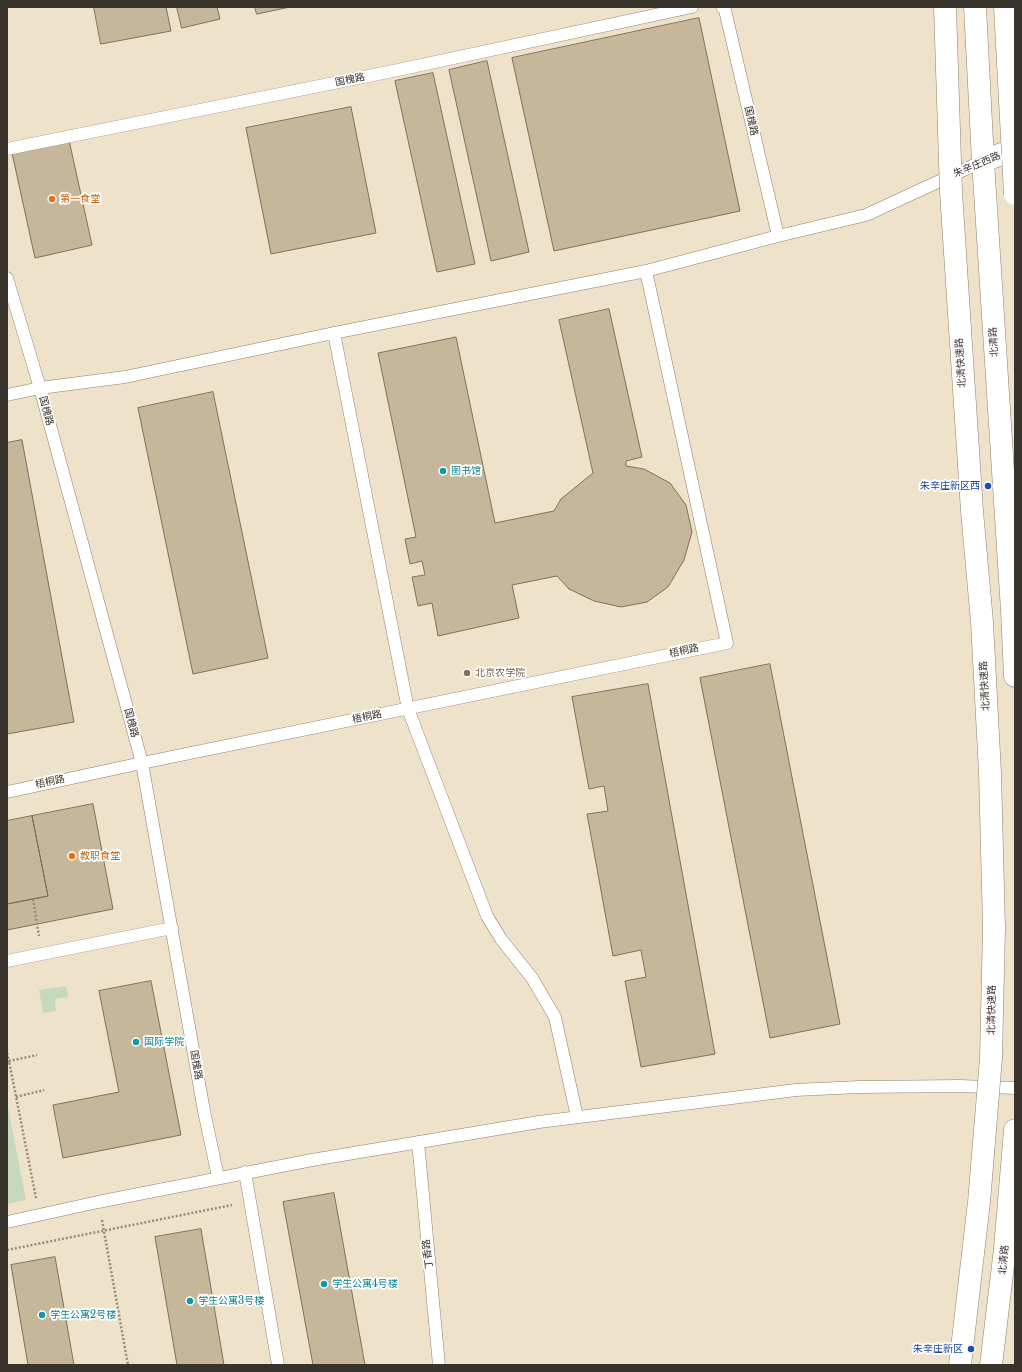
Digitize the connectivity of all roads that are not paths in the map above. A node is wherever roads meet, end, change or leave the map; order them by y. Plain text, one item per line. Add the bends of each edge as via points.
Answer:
1 (692, 7) edge
2 (722, 7) edge
3 (945, 7) edge
4 (975, 7) edge
5 (1005, 7) edge
6 (7, 148) edge
7 (1015, 149) edge
8 (983, 161) junction
9 (1015, 194) edge
10 (778, 236) junction
11 (646, 271) junction
12 (7, 278) edge
13 (334, 333) junction
14 (40, 388) junction
15 (7, 395) edge
16 (1015, 676) edge
17 (408, 709) junction
18 (142, 763) junction
19 (7, 792) edge
20 (172, 928) junction
21 (7, 961) edge
22 (1015, 1088) edge
23 (577, 1117) junction
24 (1015, 1130) edge
25 (418, 1142) junction
26 (244, 1172) junction
27 (218, 1177) junction
28 (7, 1222) edge
29 (278, 1365) edge
30 (439, 1365) edge
31 (960, 1365) edge
32 (991, 1365) edge

1 - 6 lane, 国槐路 via 406,68
2 - 10 lane, 国槐路 via 725,10
3 - 31 main road, 北清快速路, bridge via 951,200 971,504 982,622 990,773 994,928 991,1058 979,1202
4 - 8 main road, 北清路
5 - 9 main road, bridge
7 - 8 main road, 朱辛庄西路
8 - 10 lane, 朱辛庄西路 via 866,215
8 - 16 main road, 北清路
10 - 11 lane, 朱辛庄西路
11 - 13 lane, 朱辛庄西路
11 - 17 lane, 梧桐路 via 727,642
12 - 14 lane, 国槐路
13 - 14 lane, 朱辛庄西路 via 125,377
13 - 17 lane
14 - 15 lane, 朱辛庄西路
14 - 18 lane, 国槐路
17 - 18 lane, 梧桐路
17 - 23 lane via 487,916 501,939 532,978 555,1017
18 - 19 lane, 梧桐路
18 - 20 lane, 国槐路
20 - 21 lane
20 - 27 lane, 国槐路
22 - 23 lane via 960,1086 796,1090
23 - 25 lane
24 - 32 main road, 北清路 via 1005,1249
25 - 26 lane
25 - 30 lane, 丁香路
26 - 27 lane
26 - 29 lane
27 - 28 lane

